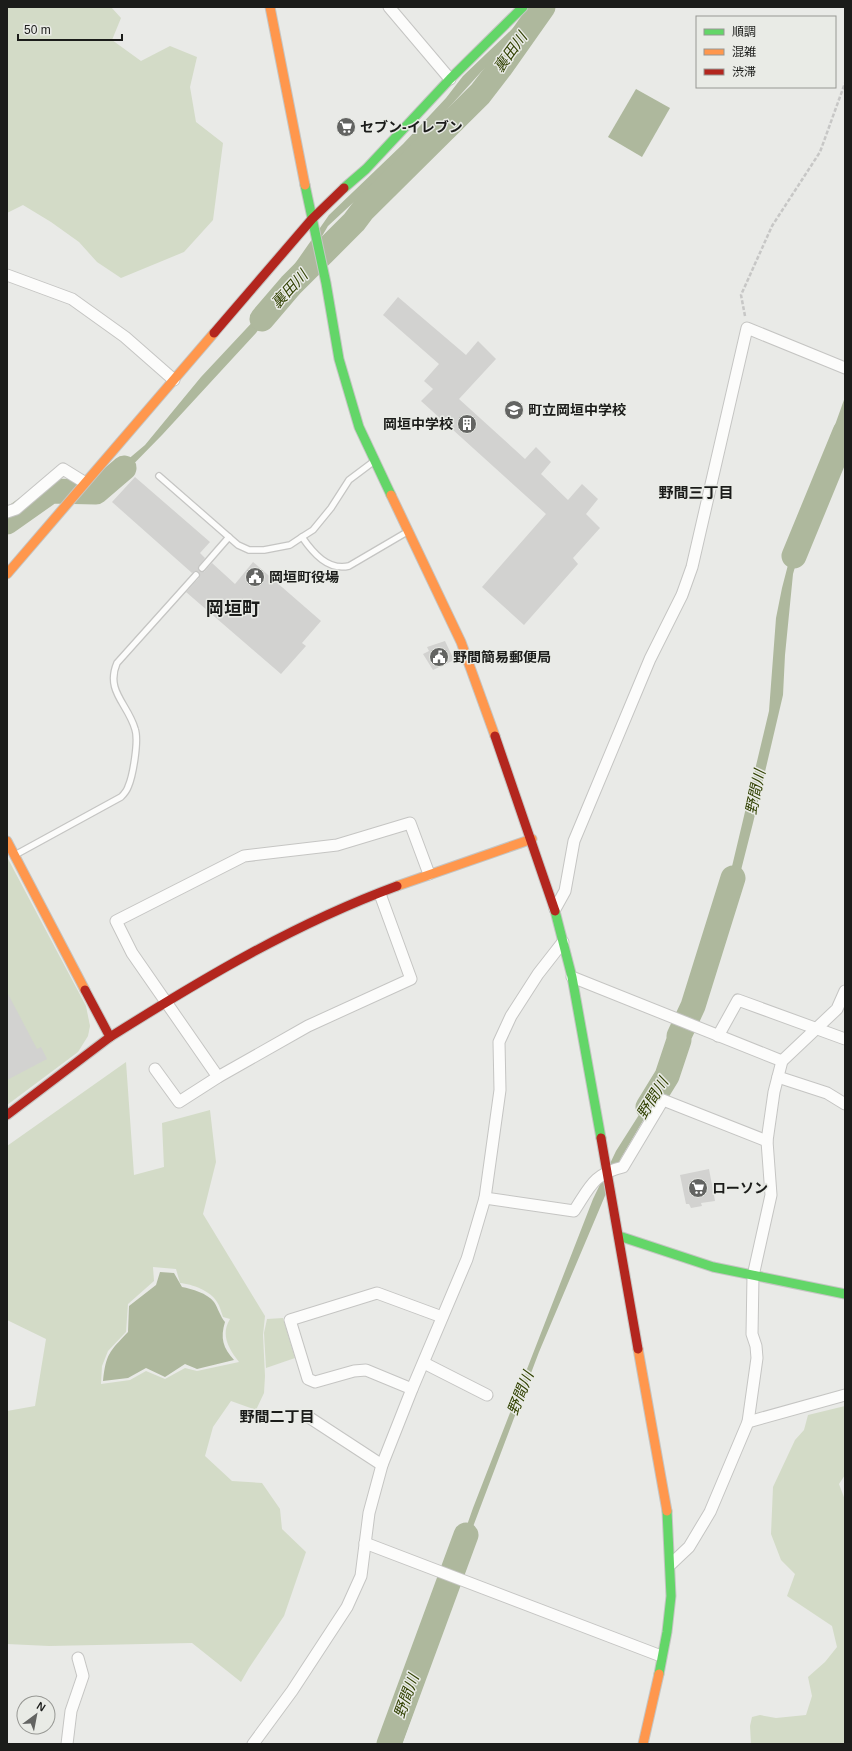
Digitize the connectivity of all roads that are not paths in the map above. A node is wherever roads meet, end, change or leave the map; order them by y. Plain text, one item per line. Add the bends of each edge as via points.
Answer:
1 (270, 7) edge
2 (389, 7) edge
3 (523, 7) edge
4 (450, 79) junction
5 (312, 219) junction
6 (7, 275) edge
7 (845, 368) edge
8 (174, 380) junction
9 (375, 460) junction
10 (159, 476) dead end
11 (84, 482) junction
12 (7, 512) edge
13 (409, 531) junction
14 (229, 536) junction
15 (302, 537) junction
16 (202, 568) dead end
17 (7, 574) edge
18 (196, 575) dead end
19 (532, 839) junction
20 (7, 841) edge
21 (15, 855) junction
22 (429, 874) junction
23 (380, 894) junction
24 (555, 909) junction
25 (563, 942) junction
26 (572, 977) junction
27 (845, 991) edge
28 (166, 1001) junction
29 (818, 1028) junction
30 (718, 1036) junction
31 (110, 1037) junction
32 (845, 1039) edge
33 (782, 1062) junction
34 (155, 1069) dead end
35 (218, 1077) junction
36 (778, 1077) junction
37 (845, 1104) edge
38 (7, 1115) edge
39 (767, 1141) junction
40 (606, 1171) junction
41 (485, 1198) junction
42 (620, 1236) junction
43 (753, 1276) junction
44 (845, 1294) edge
45 (442, 1317) junction
46 (424, 1363) junction
47 (412, 1389) junction
48 (487, 1395) dead end
49 (845, 1395) edge
50 (307, 1416) dead end
51 (748, 1422) junction
52 (382, 1465) junction
53 (365, 1543) junction
54 (672, 1564) junction
55 (661, 1656) junction
56 (78, 1658) dead end
57 (67, 1744) edge
58 (253, 1744) edge
59 (643, 1744) edge

1 - 5 street
2 - 4 street
3 - 4 street
4 - 5 street via 366,169
5 - 8 street
5 - 9 street via 339,359 359,427
6 - 8 street via 72,299 125,338
7 - 24 street via 747,328 692,567 682,595 650,659 574,841 565,891
8 - 11 street
9 - 13 street
9 - 15 lane via 349,480 313,530
10 - 14 lane
11 - 12 street via 63,469 16,509
11 - 17 street
13 - 15 lane via 348,566 340,568 325,562
13 - 19 street via 461,642
14 - 15 lane via 238,545 249,550 264,550 290,544
14 - 16 lane
18 - 21 lane via 117,663 112,674 118,696 136,729 137,744 128,786 121,797
19 - 22 street
19 - 24 street
20 - 21 street
21 - 31 street
22 - 23 street
22 - 28 street via 410,824 337,845 244,856 116,921 132,953
23 - 28 street via 307,924 227,965
23 - 35 street via 410,979 308,1026
24 - 25 street
25 - 26 street
25 - 41 street via 538,974 511,1016 499,1042 500,1090
26 - 30 street
26 - 40 street
27 - 29 street via 837,1009
28 - 31 street
28 - 35 street
29 - 30 street via 738,1000
29 - 32 street
29 - 33 street
30 - 33 street
31 - 38 street
33 - 36 street
34 - 35 street via 179,1102
36 - 37 street via 827,1093
36 - 39 street
39 - 40 street via 662,1100 623,1166
39 - 43 street via 770,1195
40 - 41 street via 593,1182 574,1211
40 - 42 street
41 - 45 street via 467,1259
42 - 43 street via 713,1267
42 - 54 street via 667,1511
43 - 44 street
43 - 51 street via 752,1334 758,1358
45 - 46 street
45 - 47 street via 377,1293 290,1320 308,1379 315,1382 366,1370
46 - 47 street
46 - 48 street
47 - 52 street
49 - 51 street
50 - 52 street
51 - 54 street via 710,1512 689,1547
52 - 53 street via 369,1512
53 - 55 street
53 - 58 street via 361,1576 348,1607
54 - 55 street via 670,1598
55 - 59 street
56 - 57 street via 83,1676 71,1711

